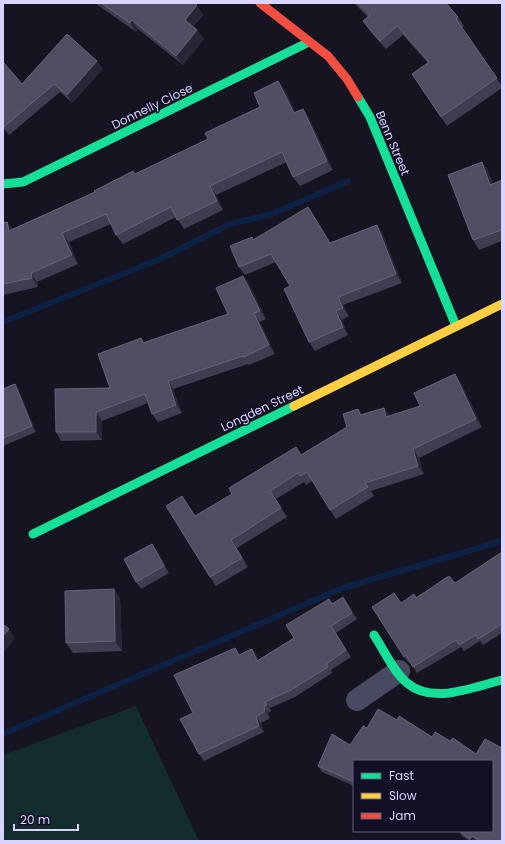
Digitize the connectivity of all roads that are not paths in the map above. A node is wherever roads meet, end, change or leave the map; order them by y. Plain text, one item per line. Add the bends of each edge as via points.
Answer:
1 (260, 3) edge
2 (309, 42) junction
3 (3, 184) edge
4 (502, 304) edge
5 (456, 326) junction
6 (33, 534) dead end
7 (374, 635) dead end
8 (399, 672) junction
9 (502, 680) edge
10 (357, 700) dead end

1 - 2 street, Benn Street
2 - 3 street, Donnelly Close via 23,182
2 - 5 street, Benn Street via 328,56 347,79 370,117
4 - 5 street, Longden Street
5 - 6 street, Longden Street
7 - 8 street
8 - 9 street via 413,687 427,693 445,693
8 - 10 street

